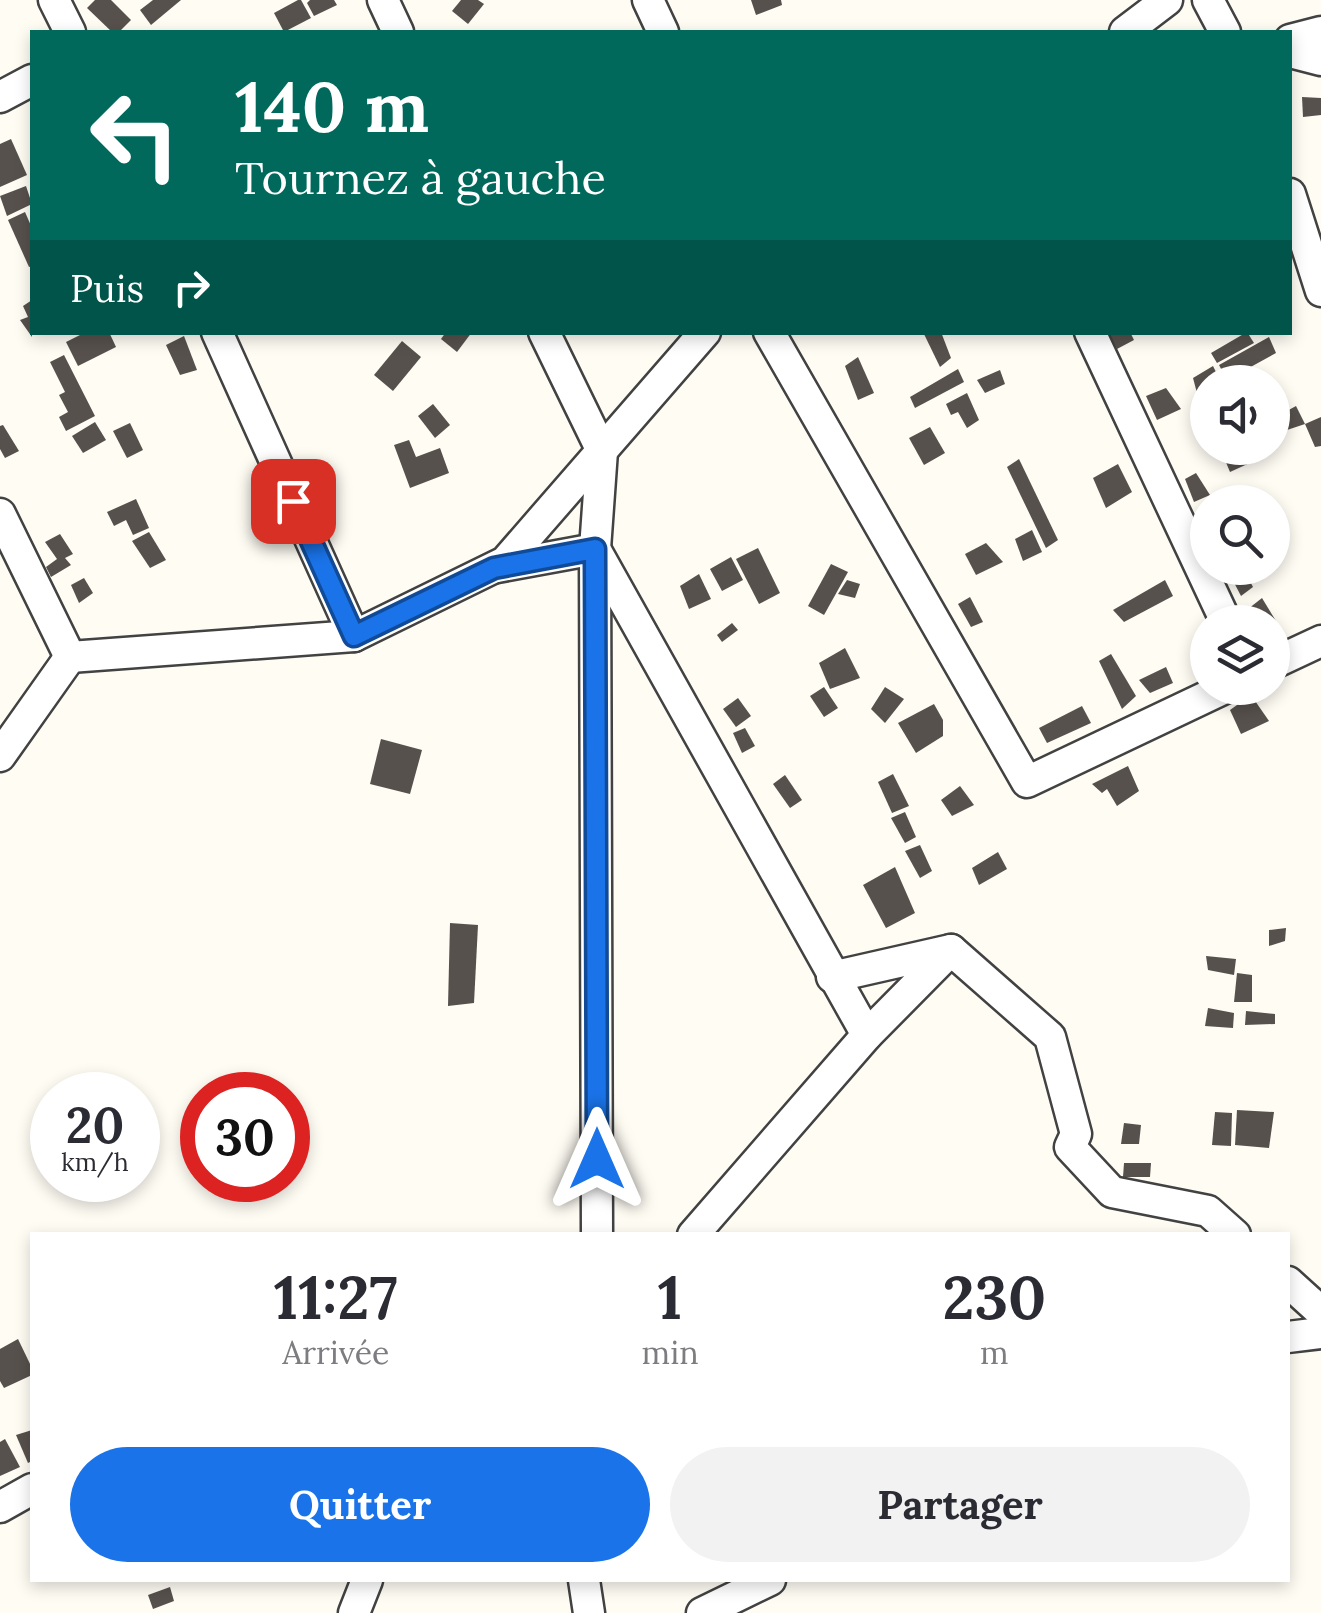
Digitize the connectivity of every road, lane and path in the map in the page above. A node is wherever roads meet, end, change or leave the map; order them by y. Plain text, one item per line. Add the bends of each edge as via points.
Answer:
1 (54, 0) edge
2 (382, 0) edge
3 (648, 0) edge
4 (1167, 0) edge
5 (1208, 0) edge
6 (69, 30) edge
7 (397, 30) edge
8 (662, 30) edge
9 (1128, 30) edge
10 (1224, 30) edge
11 (1321, 32) edge
12 (1292, 39) edge
13 (1292, 53) edge
14 (1321, 60) edge
15 (30, 81) edge
16 (0, 97) edge
17 (1292, 200) edge
18 (1321, 291) edge
19 (218, 335) edge
20 (545, 335) edge
21 (702, 335) edge
22 (771, 335) edge
23 (1091, 335) edge
24 (602, 451) junction
25 (0, 514) edge
26 (595, 549) junction
27 (494, 568) junction
28 (1218, 605) edge
29 (354, 636) junction
30 (1321, 641) edge
31 (70, 656) junction
32 (1290, 656) edge
33 (1190, 705) edge
34 (0, 756) edge
35 (951, 950) junction
36 (832, 978) junction
37 (867, 1035) junction
38 (597, 1232) edge
39 (696, 1232) edge
40 (1231, 1232) edge
41 (1290, 1284) edge
42 (1321, 1312) edge
43 (1321, 1333) edge
44 (1290, 1336) edge
45 (30, 1490) edge
46 (0, 1507) edge
47 (365, 1582) edge
48 (584, 1582) edge
49 (758, 1582) edge
50 (354, 1613) edge
51 (589, 1613) edge
52 (702, 1613) edge

1 - 6 street
2 - 7 street
3 - 8 street
4 - 9 street
5 - 10 street
11 - 12 street
13 - 14 street
15 - 16 street
17 - 18 street
19 - 29 street
20 - 24 street
21 - 24 street
22 - 33 street via 1027,782
23 - 28 street
24 - 26 street
24 - 27 street
25 - 31 street
26 - 27 street
26 - 36 street
26 - 38 street
27 - 29 street
29 - 31 street
30 - 32 street
31 - 34 street
35 - 36 street
35 - 37 street
35 - 40 street via 1050,1037 1076,1134 1070,1146 1112,1192 1208,1211
36 - 37 street
37 - 39 street
41 - 42 street
43 - 44 street
45 - 46 street
47 - 50 street
48 - 51 street
49 - 52 street

